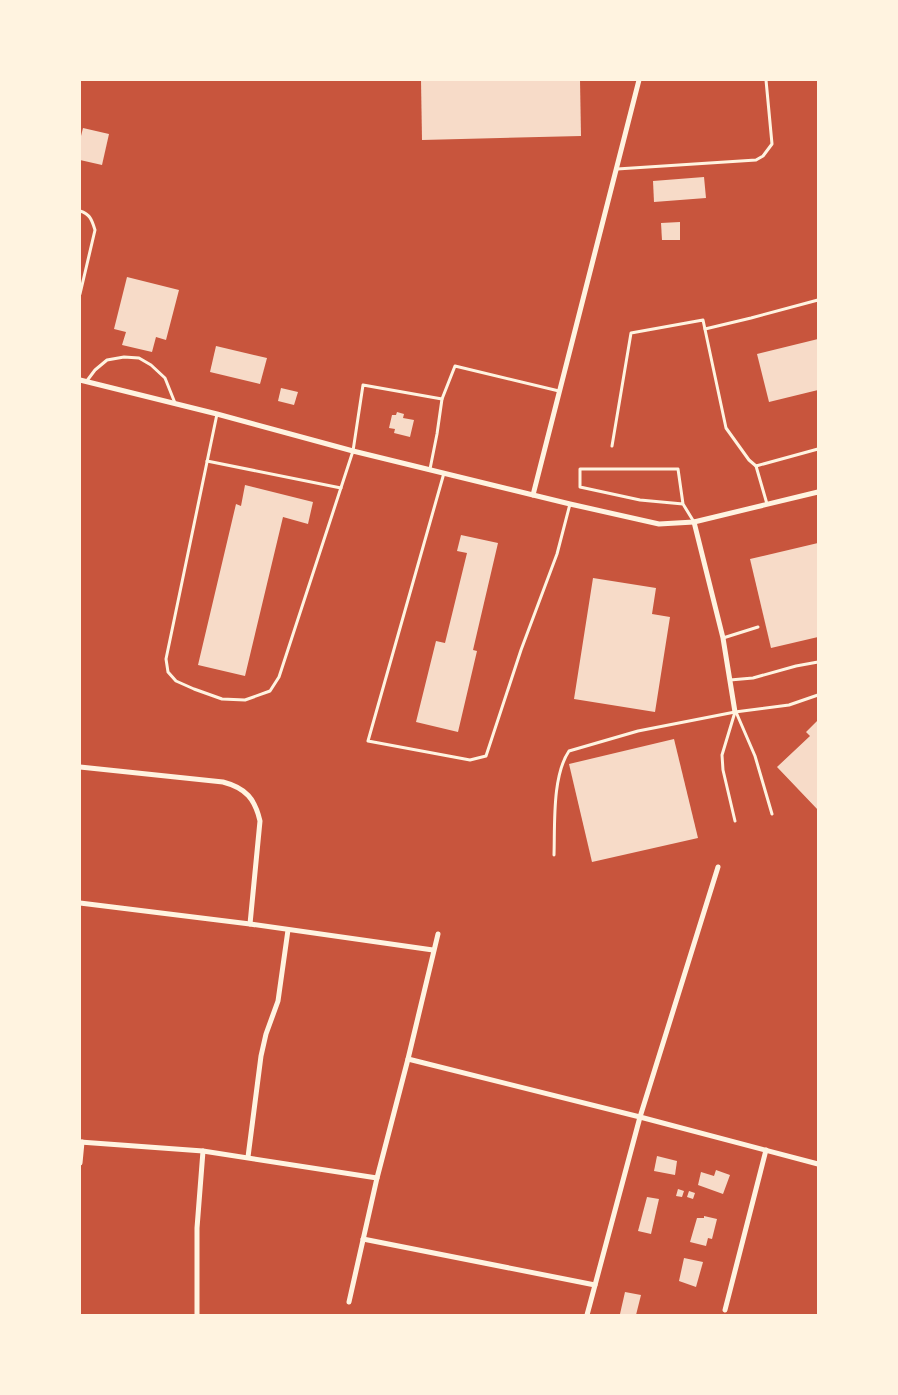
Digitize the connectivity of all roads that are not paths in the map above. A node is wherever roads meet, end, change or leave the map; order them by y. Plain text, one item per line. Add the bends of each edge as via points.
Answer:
1 (639, 80) edge
2 (766, 80) edge
3 (616, 169) junction
4 (80, 211) edge
5 (80, 294) edge
6 (818, 300) edge
7 (705, 329) junction
8 (83, 381) edge
9 (558, 391) junction
10 (442, 399) junction
11 (176, 404) junction
12 (217, 414) junction
13 (612, 446) dead end
14 (818, 449) edge
15 (353, 451) junction
16 (207, 460) junction
17 (756, 466) junction
18 (430, 469) junction
19 (444, 472) junction
20 (341, 488) junction
21 (818, 492) edge
22 (533, 494) junction
23 (570, 504) junction
24 (683, 504) junction
25 (767, 505) junction
26 (694, 522) junction
27 (758, 627) dead end
28 (723, 638) junction
29 (818, 662) edge
30 (730, 680) junction
31 (818, 695) edge
32 (736, 712) junction
33 (80, 767) edge
34 (772, 814) dead end
35 (735, 821) dead end
36 (554, 855) dead end
37 (718, 867) dead end
38 (80, 903) edge
39 (250, 924) junction
40 (288, 930) junction
41 (438, 934) dead end
42 (433, 950) junction
43 (408, 1059) junction
44 (640, 1116) junction
45 (81, 1142) edge
46 (766, 1150) junction
47 (203, 1151) junction
48 (248, 1158) junction
49 (80, 1163) edge
50 (818, 1164) edge
51 (377, 1178) junction
52 (363, 1238) junction
53 (595, 1285) junction
54 (349, 1302) dead end
55 (725, 1310) dead end
56 (197, 1315) edge
57 (587, 1315) edge

1 - 3 street
2 - 3 lane via 772,144 763,156 756,160
3 - 9 street
4 - 5 lane via 92,219 95,230
6 - 7 lane
7 - 13 lane via 703,320 631,333
7 - 17 lane via 726,428
8 - 11 street
8 - 11 lane via 107,360 139,358 166,378
9 - 10 lane via 455,366
9 - 22 street
10 - 15 lane via 363,384
10 - 18 lane
11 - 12 street
12 - 15 street
12 - 16 lane
14 - 17 lane
15 - 18 street
15 - 20 lane
16 - 20 lane
16 - 20 lane via 166,659 168,672 176,681 222,699 245,700 270,691 279,677
17 - 25 lane
18 - 19 street
19 - 22 street
19 - 23 lane via 368,741 470,760 486,756 557,554
21 - 25 street
22 - 23 street
23 - 26 street via 660,524
24 - 24 lane via 678,469 580,469 580,487 640,500
24 - 26 lane
25 - 26 street
26 - 28 street
27 - 28 lane
28 - 30 street
29 - 30 lane via 753,678
30 - 32 street
31 - 32 lane via 788,705
32 - 34 lane via 755,756
32 - 35 lane via 722,755
32 - 36 lane via 638,731 569,751 557,785
33 - 39 street via 223,782 240,788 250,797 260,821
37 - 44 street
38 - 39 street
39 - 40 street
40 - 42 street
40 - 48 street via 278,1001 261,1056
41 - 42 street
42 - 43 street
43 - 44 street
43 - 51 street
44 - 46 street
44 - 53 street
45 - 47 street
45 - 49 street
46 - 50 street
46 - 55 street
47 - 48 street
47 - 56 street via 197,1228
48 - 51 street
51 - 52 street
52 - 53 street
52 - 54 street
53 - 57 street

